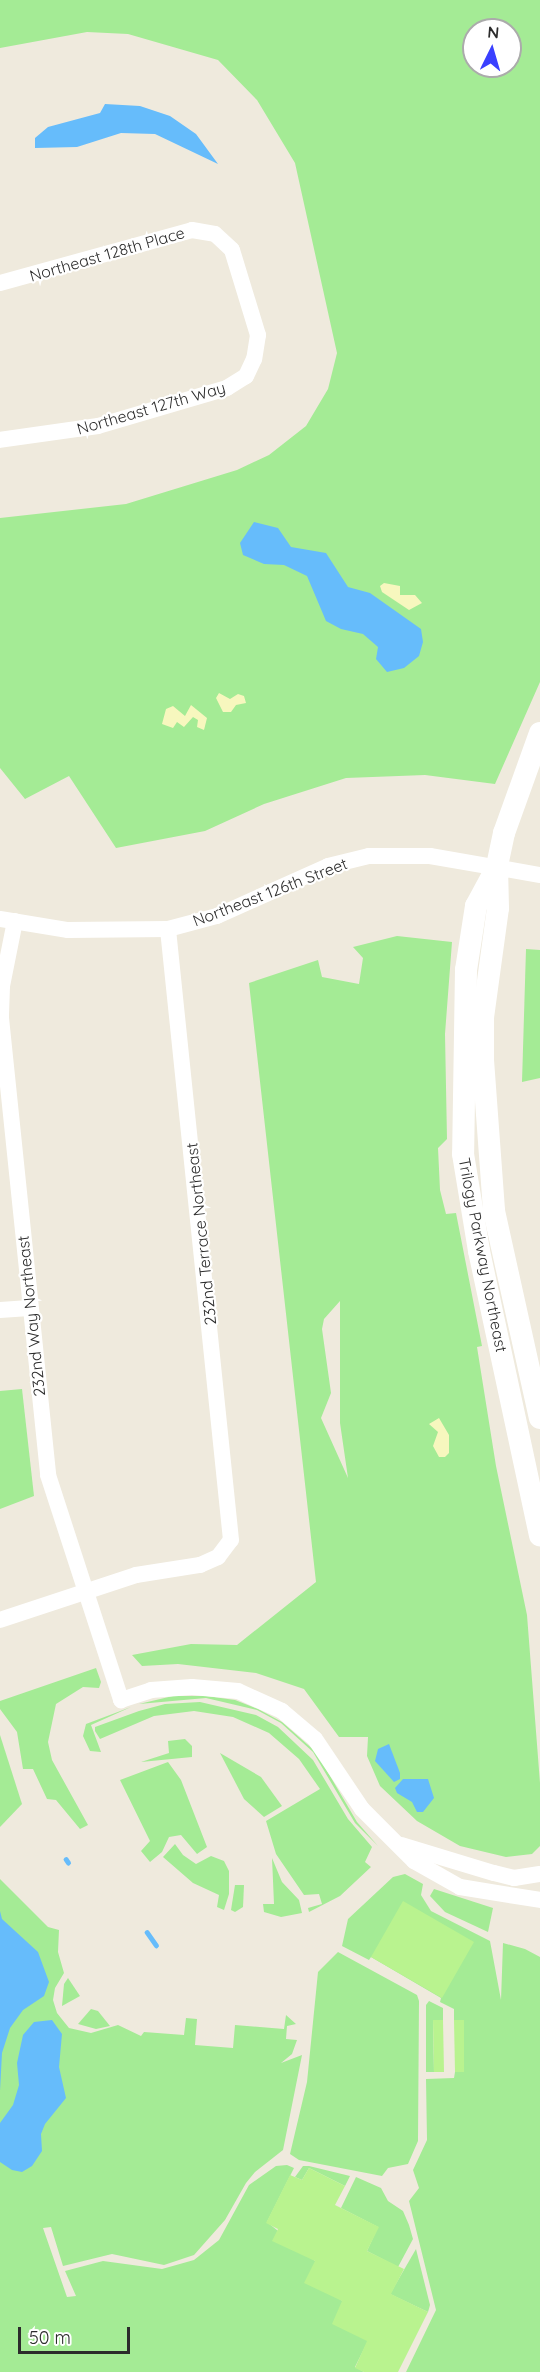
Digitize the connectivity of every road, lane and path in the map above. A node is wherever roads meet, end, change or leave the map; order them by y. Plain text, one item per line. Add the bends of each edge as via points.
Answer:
1 (0, 283) edge
2 (254, 359) joint
3 (0, 440) edge
4 (540, 733) edge
5 (496, 867) junction
6 (540, 875) edge
7 (8, 920) edge
8 (168, 929) junction
9 (29, 1308) junction
10 (0, 1310) edge
11 (540, 1418) edge
12 (540, 1536) edge
13 (85, 1592) junction
14 (0, 1620) edge
15 (401, 1845) junction
16 (540, 1874) edge
17 (540, 1900) edge

1 - 2 street, Northeast 128th Place via 192,230 215,234 232,250 258,335
2 - 3 street, Northeast 127th Way via 246,376 227,388 98,426
4 - 5 street, Trilogy Parkway Northeast via 504,833
5 - 6 street, Northeast 126th Street
5 - 8 street, Northeast 126th Street via 430,856 369,856 328,866 217,916
5 - 11 street, Trilogy Parkway Northeast via 498,908 483,1017 487,1136 494,1211
5 - 12 street, Trilogy Parkway Northeast via 476,906 466,970 463,1154 479,1251
7 - 8 street, Northeast 126th Street via 68,930
7 - 9 street, 232nd Way Northeast via 2,1018
8 - 13 street, 232nd Terrace Northeast via 231,1540 218,1557 200,1565 136,1575
9 - 10 street
9 - 13 street, 232nd Way Northeast via 50,1483
13 - 14 street
13 - 15 street, 232nd Way Northeast via 121,1700 151,1690 192,1687 238,1691 282,1711 315,1739 362,1809
15 - 16 street via 494,1874 514,1878
15 - 17 street via 414,1861 459,1887

